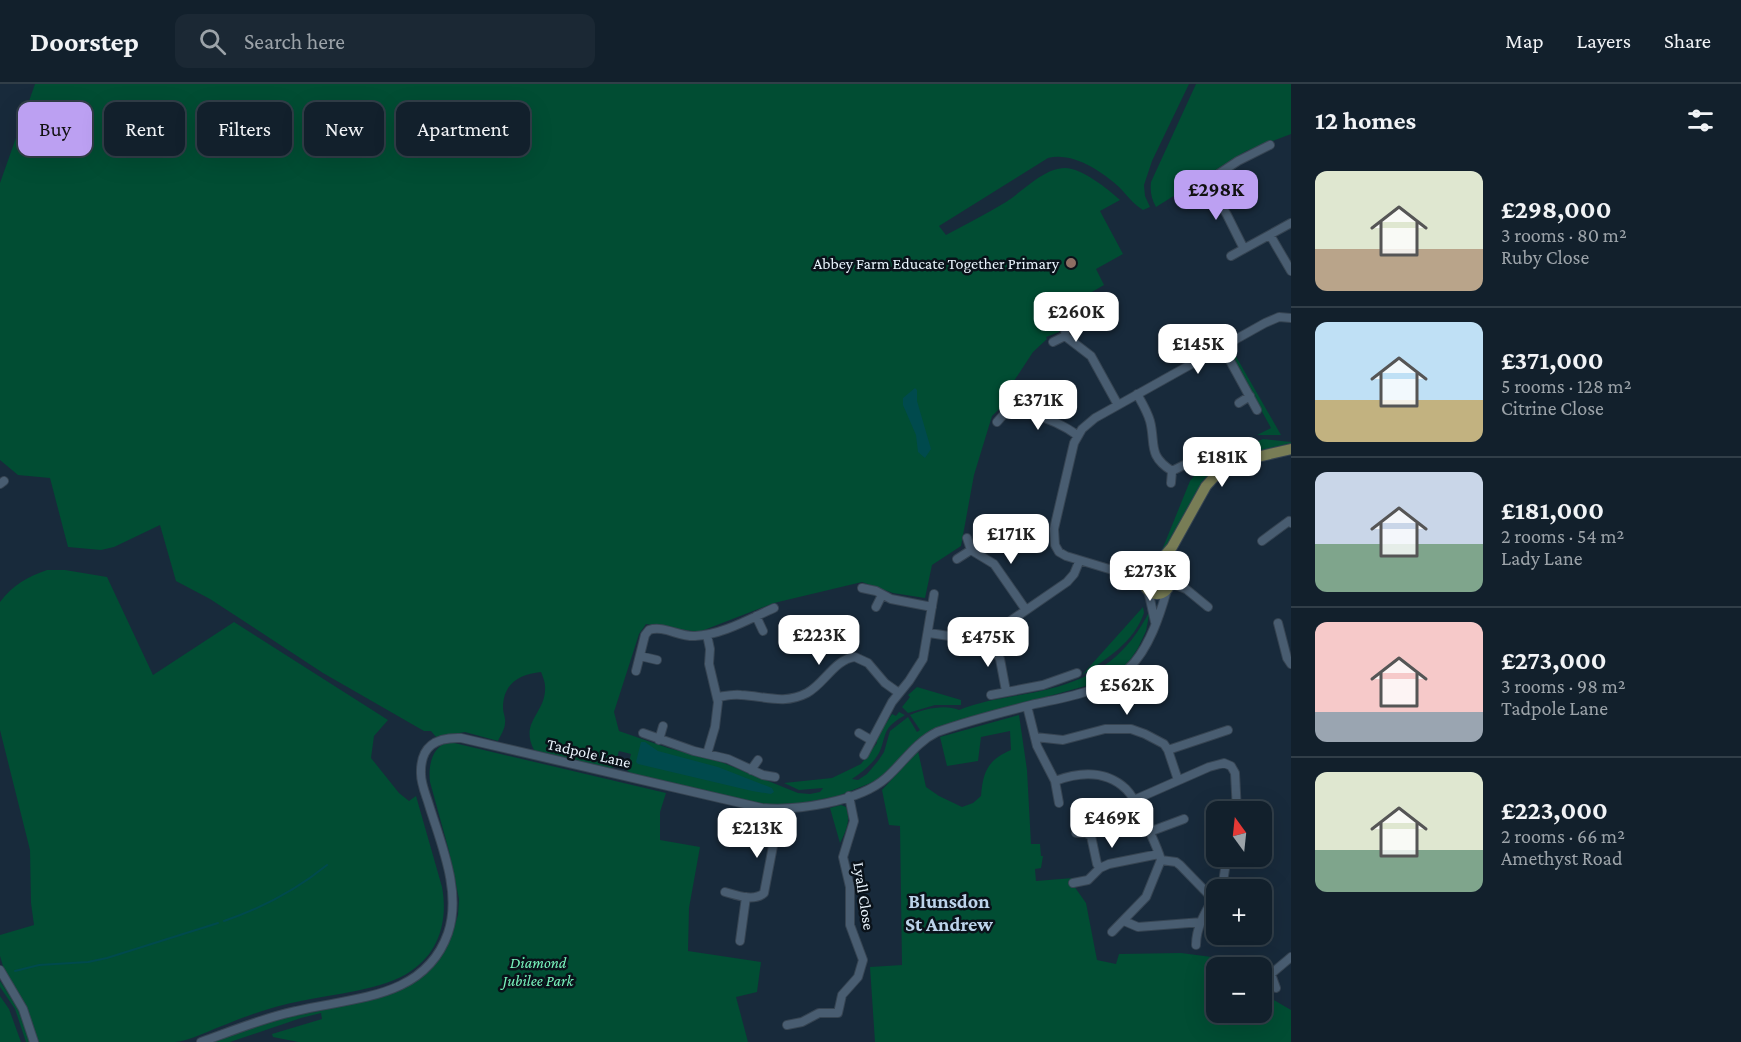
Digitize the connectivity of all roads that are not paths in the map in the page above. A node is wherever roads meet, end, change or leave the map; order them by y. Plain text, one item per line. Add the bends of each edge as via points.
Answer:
1 (1270, 145) dead end
2 (1207, 181) junction
3 (1196, 189) dead end
4 (1291, 223) edge
5 (1270, 235) junction
6 (1244, 249) junction
7 (1232, 256) dead end
8 (1291, 271) edge
9 (1291, 318) edge
10 (1066, 321) dead end
11 (1065, 336) junction
12 (1053, 342) dead end
13 (1222, 346) junction
14 (1013, 391) dead end
15 (1137, 394) junction
16 (1250, 396) junction
17 (1239, 402) dead end
18 (1011, 405) junction
19 (1118, 405) junction
20 (1257, 410) dead end
21 (997, 422) dead end
22 (1077, 435) junction
23 (1291, 449) edge
24 (1184, 465) dead end
25 (1172, 471) junction
26 (1171, 483) dead end
27 (1290, 521) edge
28 (967, 538) dead end
29 (1262, 541) dead end
30 (1172, 547) junction
31 (971, 550) junction
32 (957, 559) dead end
33 (1079, 562) junction
34 (1152, 569) junction
35 (1129, 575) junction
36 (1169, 582) junction
37 (862, 588) dead end
38 (1147, 588) junction
39 (934, 594) dead end
40 (882, 595) junction
41 (876, 607) dead end
42 (1208, 607) dead end
43 (774, 608) dead end
44 (932, 608) junction
45 (1026, 610) junction
46 (756, 616) junction
47 (1155, 622) junction
48 (1278, 623) dead end
49 (763, 631) dead end
50 (929, 633) junction
51 (707, 635) junction
52 (987, 637) junction
53 (640, 656) junction
54 (657, 660) dead end
55 (1291, 664) edge
56 (636, 671) dead end
57 (1058, 671) dead end
58 (1077, 673) dead end
59 (1061, 681) junction
60 (1006, 691) junction
61 (900, 693) junction
62 (991, 695) dead end
63 (718, 697) junction
64 (1027, 706) junction
65 (663, 726) dead end
66 (1228, 730) dead end
67 (643, 732) dead end
68 (858, 734) dead end
69 (1035, 737) junction
70 (658, 740) junction
71 (871, 740) junction
72 (1168, 750) junction
73 (707, 754) junction
74 (864, 755) dead end
75 (758, 760) dead end
76 (751, 770) junction
77 (775, 777) dead end
78 (1178, 780) junction
79 (1055, 781) junction
80 (849, 796) junction
81 (1134, 800) junction
82 (1237, 801) edge
83 (1059, 803) dead end
84 (771, 809) junction
85 (1184, 819) dead end
86 (1149, 832) junction
87 (1076, 833) dead end
88 (1160, 857) junction
89 (1100, 868) junction
90 (1073, 883) dead end
91 (725, 892) dead end
92 (1206, 892) edge
93 (746, 897) junction
94 (1206, 914) edge
95 (1124, 921) junction
96 (1202, 922) junction
97 (1112, 933) dead end
98 (740, 941) dead end
99 (1196, 945) dead end
100 (1291, 957) edge
101 (0, 970) edge
102 (1276, 988) dead end
103 (787, 1025) dead end
104 (34, 1042) edge
105 (201, 1042) edge

1 - 2 street
2 - 3 street
2 - 6 street
4 - 5 street
5 - 6 street
5 - 8 street
6 - 7 street
9 - 13 street via 1279,317
10 - 11 street
11 - 12 street
11 - 19 street via 1091,356
13 - 15 street
13 - 16 street
14 - 18 street
15 - 19 street
15 - 25 street via 1149,417 1155,452
16 - 17 street
16 - 20 street
18 - 21 street
18 - 22 street via 1055,421
19 - 22 street via 1089,422
22 - 33 street via 1054,539 1059,552
23 - 30 main road via 1236,462 1216,475
24 - 25 street
25 - 26 street
27 - 29 street
28 - 31 street
30 - 34 main road
30 - 36 main road
31 - 32 street
31 - 45 street via 994,564
33 - 35 street
33 - 45 street via 1067,582
34 - 35 street
34 - 36 main road via 1161,568
34 - 38 main road via 1145,577
35 - 38 street
36 - 38 main road via 1158,594
36 - 42 street via 1186,589
36 - 47 street, Tadpole Lane
37 - 40 street
38 - 47 street
39 - 44 street
40 - 41 street
40 - 44 street
43 - 46 street
44 - 50 street
45 - 52 street
46 - 49 street
46 - 51 street
47 - 64 street, Tadpole Lane via 1138,658 1111,681 1094,690
48 - 55 street
50 - 52 street via 976,640
50 - 61 street via 920,665
51 - 53 street via 691,636 653,628 645,635
51 - 63 street via 709,664
52 - 60 street via 1000,659
53 - 54 street
53 - 56 street
57 - 59 street
58 - 59 street
59 - 60 street
60 - 62 street
61 - 63 street via 868,663 855,657 843,660 812,690 798,697
61 - 71 street
63 - 73 street via 717,719
64 - 69 street
64 - 80 street, Tadpole Lane via 937,732 919,742 876,785
65 - 70 street
66 - 72 street
67 - 70 street
68 - 71 street
69 - 72 street via 1064,740 1105,729 1131,729
69 - 79 street
70 - 73 street
71 - 74 street
72 - 78 street
73 - 76 street
75 - 76 street
76 - 77 street
78 - 81 street
78 - 82 street via 1215,765 1228,765 1235,773
79 - 81 street via 1095,774 1117,783
79 - 83 street
80 - 84 street, Tadpole Lane
80 - 103 street, Lyall Close via 854,824 843,857 850,887 850,925 862,953 862,968 842,995 838,1013 819,1013
81 - 86 street
84 - 93 street via 773,846 765,888 762,896
84 - 105 street, Tadpole Lane via 461,738 438,739 425,753 421,772 451,885 453,910 447,936 434,961 412,980 385,992 278,1015
85 - 86 street
86 - 88 street
87 - 89 street via 1091,836
88 - 89 street via 1125,859
88 - 92 street via 1187,870
88 - 95 street via 1146,897
89 - 90 street via 1088,880
91 - 93 street
93 - 98 street
94 - 96 street
95 - 96 street via 1138,927
95 - 97 street
96 - 99 street
100 - 102 street via 1271,974
101 - 104 street via 23,1009

